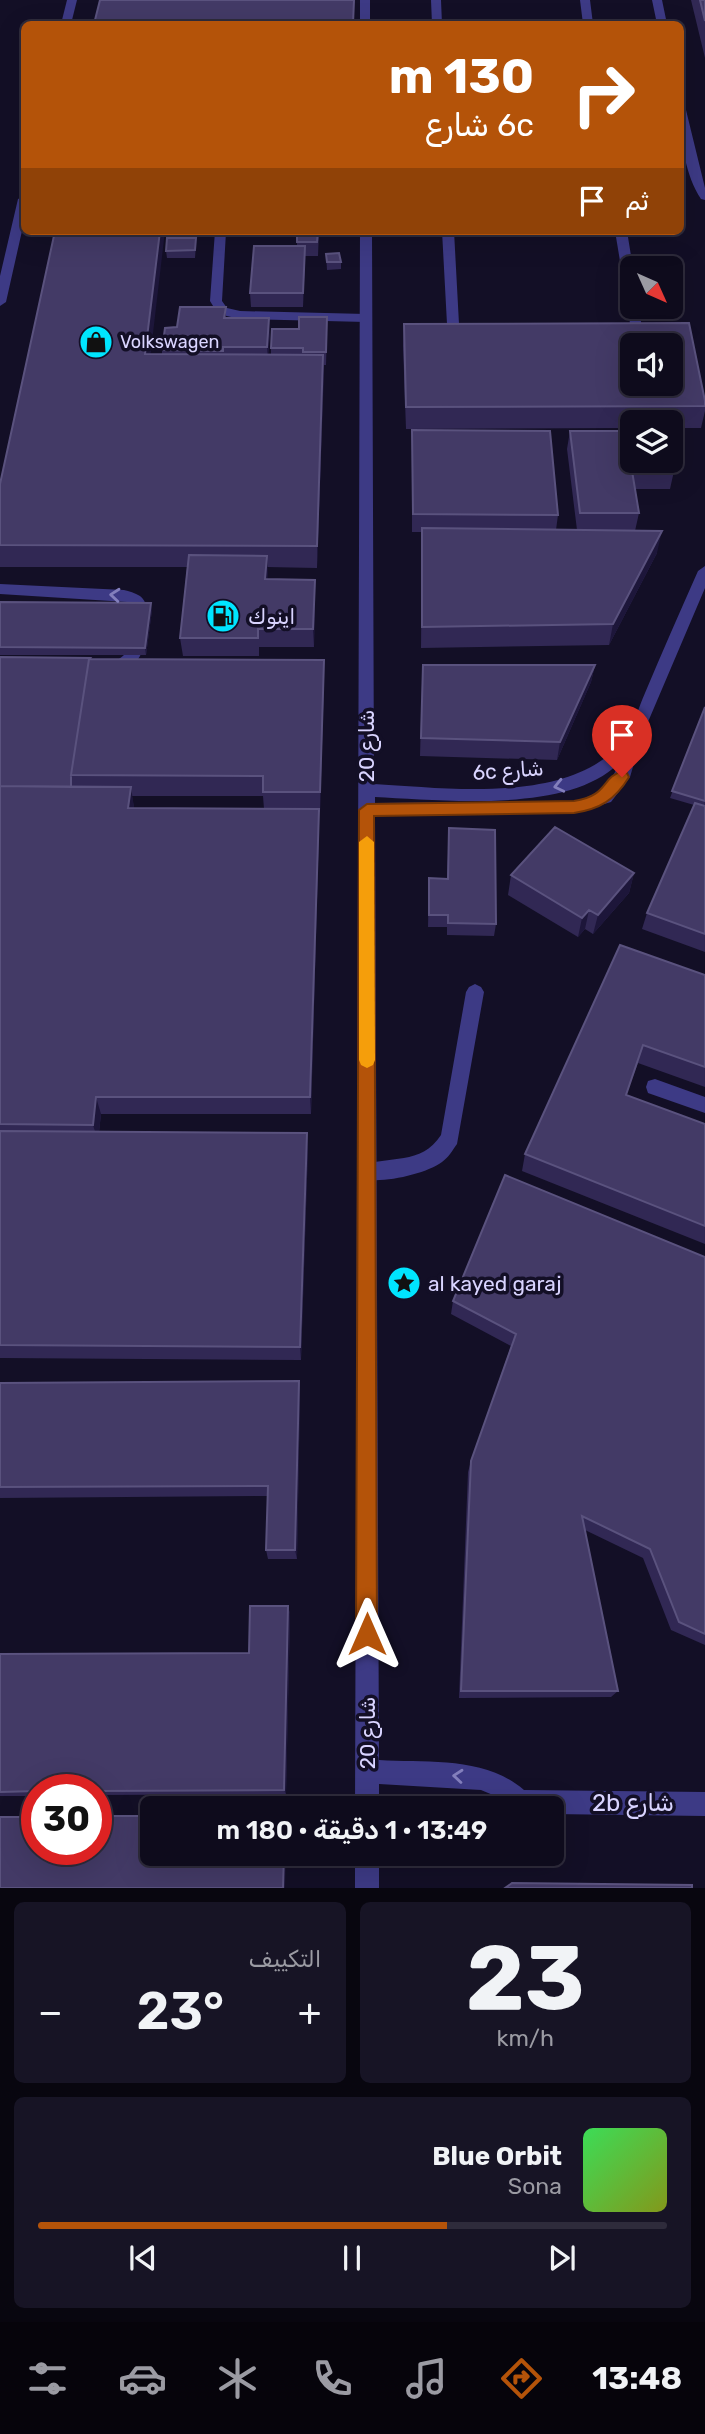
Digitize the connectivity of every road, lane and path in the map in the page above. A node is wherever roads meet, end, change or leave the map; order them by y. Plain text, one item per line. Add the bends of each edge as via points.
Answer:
1 (72, 0) edge
2 (436, 0) edge
3 (584, 0) edge
4 (657, 0) edge
5 (365, 5) edge
6 (352, 9) edge
7 (67, 21) edge
8 (437, 21) edge
9 (588, 21) edge
10 (661, 21) edge
11 (684, 124) edge
12 (705, 197) edge
13 (21, 212) edge
14 (220, 235) edge
15 (366, 235) edge
16 (448, 235) edge
17 (622, 235) edge
18 (625, 256) edge
19 (0, 302) edge
20 (366, 318) junction
21 (635, 319) edge
22 (488, 336) edge
23 (610, 337) edge
24 (705, 571) edge
25 (0, 589) edge
26 (89, 669) edge
27 (634, 736) junction
28 (366, 790) junction
29 (367, 810) junction
30 (475, 992) dead end
31 (655, 1087) dead end
32 (705, 1105) edge
33 (367, 1172) junction
34 (367, 1771) junction
35 (367, 1796) edge
36 (509, 1796) edge
37 (705, 1804) edge
38 (564, 1805) edge
39 (367, 1866) edge
40 (367, 1888) edge

1 - 7 street
2 - 8 street
3 - 9 street
4 - 10 street
5 - 6 street
11 - 12 street via 697,184
13 - 19 street
14 - 20 street via 216,301 222,312
15 - 20 street, شارع 20
16 - 22 street via 454,329
17 - 18 street
20 - 28 street, شارع 20
21 - 23 street via 633,334
24 - 27 street, 6c شارع
26 -> 25 street via 115,667 133,655 140,615 134,599
27 -> 28 street, 6c شارع via 602,769 552,788 485,794
27 - 29 street, 6c شارع via 615,788 590,804
28 - 29 street, شارع 20
29 - 33 street, شارع 20
30 - 33 street via 445,1147 416,1166
31 - 32 street
33 - 34 street, شارع 20
34 - 35 street, شارع 20
36 -> 34 street, 2b شارع via 501,1786 481,1778
37 - 38 street, 2b شارع
39 - 40 street

